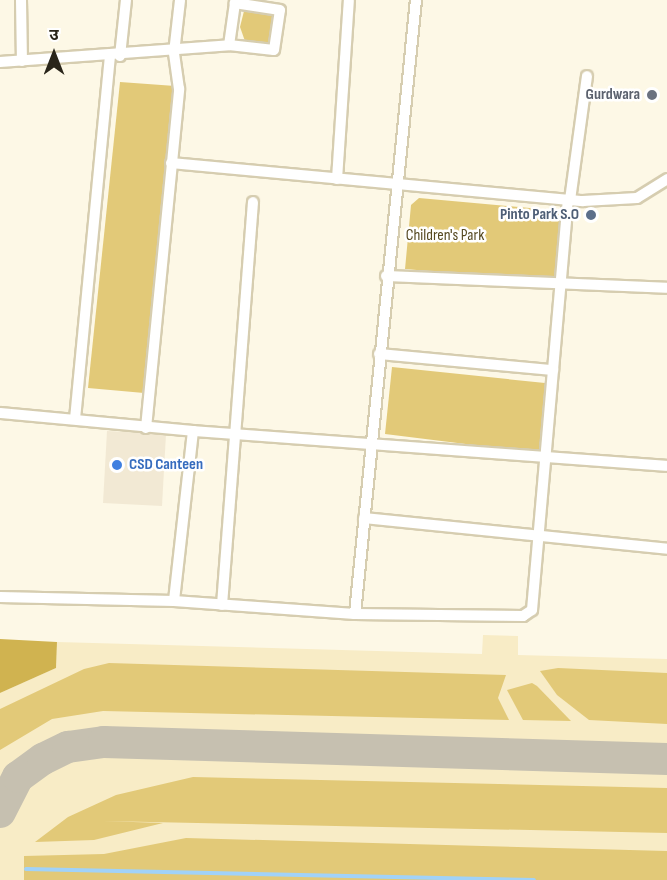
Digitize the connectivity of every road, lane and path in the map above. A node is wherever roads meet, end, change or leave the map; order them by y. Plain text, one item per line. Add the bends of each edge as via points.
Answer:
1 (21, 0) edge
2 (126, 0) edge
3 (180, 0) edge
4 (349, 0) edge
5 (416, 0) edge
6 (229, 45) junction
7 (174, 53) junction
8 (115, 56) junction
9 (22, 61) junction
10 (0, 62) edge
11 (588, 76) dead end
12 (171, 163) junction
13 (337, 179) junction
14 (667, 179) edge
15 (398, 185) junction
16 (569, 200) junction
17 (253, 202) dead end
18 (386, 276) junction
19 (561, 286) junction
20 (667, 288) edge
21 (379, 354) junction
22 (552, 370) junction
23 (0, 413) edge
24 (75, 419) junction
25 (146, 428) junction
26 (193, 431) junction
27 (239, 434) junction
28 (370, 441) junction
29 (544, 458) junction
30 (667, 466) edge
31 (364, 518) junction
32 (538, 538) junction
33 (667, 549) edge
34 (0, 597) edge
35 (174, 601) junction
36 (222, 605) junction
37 (355, 614) junction

1 - 9 street
2 - 8 street
3 - 7 street
4 - 13 street
5 - 15 street
6 - 6 street via 274,51 280,10 235,3
6 - 7 street
7 - 8 street
7 - 12 street via 179,89
8 - 9 street
8 - 24 street
9 - 10 street
11 - 16 street
12 - 13 street
12 - 25 street
13 - 15 street
14 - 16 street via 637,198
15 - 16 street
15 - 18 street
16 - 19 street
17 - 27 street
18 - 19 street
18 - 21 street
19 - 20 street
19 - 22 street
21 - 22 street
21 - 28 street
22 - 29 street
23 - 24 street
24 - 25 street
25 - 26 street
26 - 27 street
26 - 35 street
27 - 28 street
27 - 36 street
28 - 29 street
28 - 31 street
29 - 30 street
29 - 32 street
31 - 32 street
31 - 37 street
32 - 33 street
32 - 37 street via 534,605 527,615
34 - 35 street
35 - 36 street
36 - 37 street

